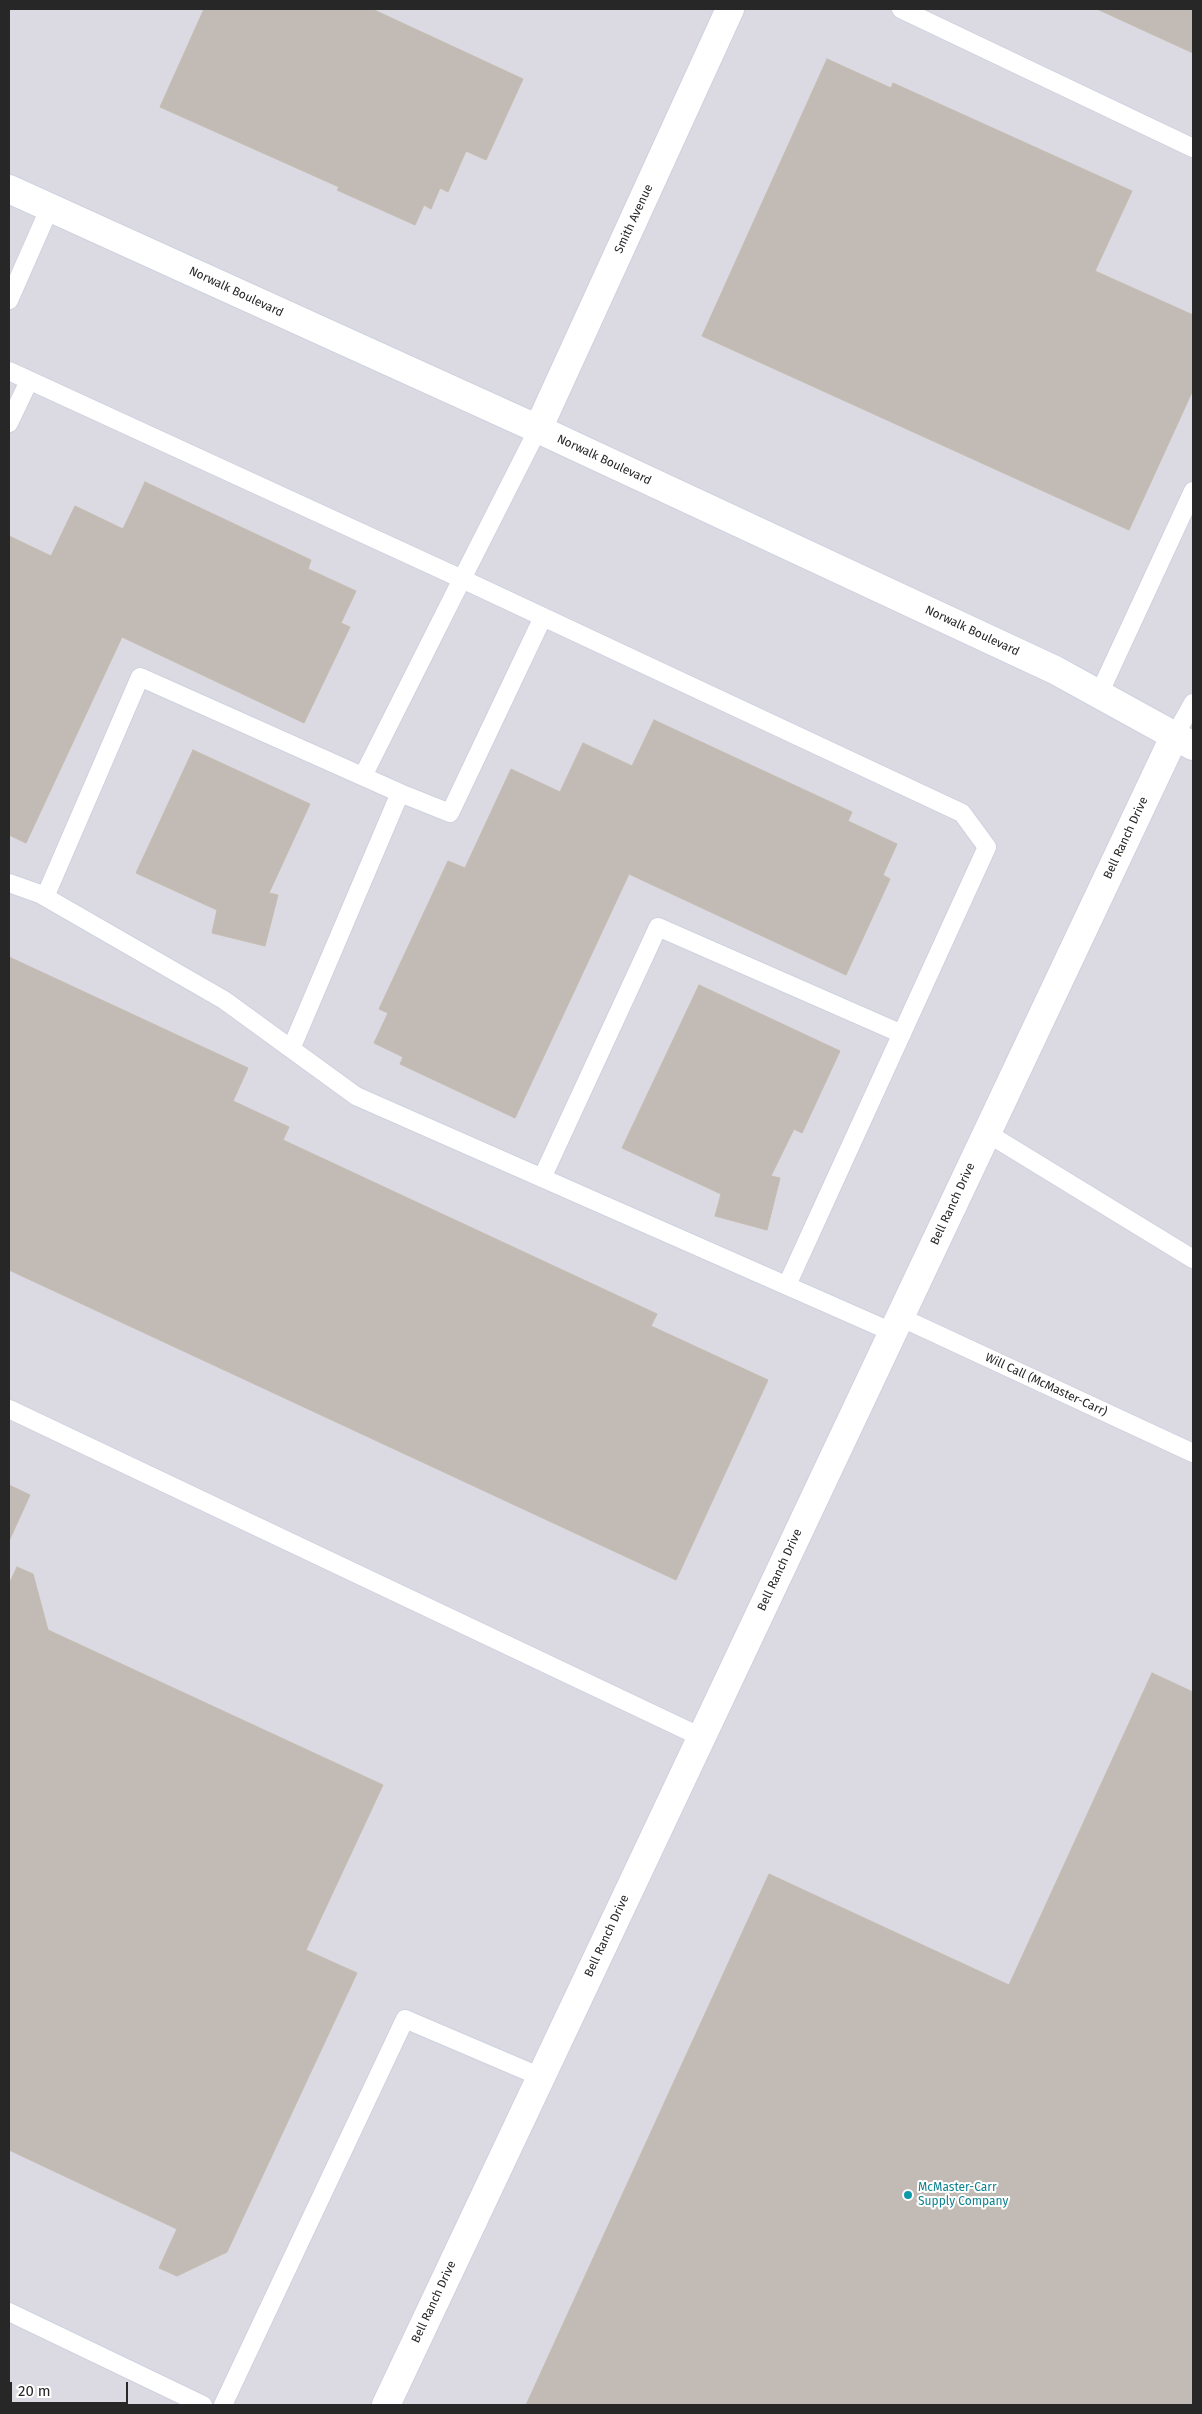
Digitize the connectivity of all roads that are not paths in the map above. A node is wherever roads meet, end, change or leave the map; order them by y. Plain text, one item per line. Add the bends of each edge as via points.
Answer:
1 (730, 9) edge
2 (901, 9) edge
3 (1193, 148) edge
4 (9, 189) edge
5 (50, 207) junction
6 (9, 300) edge
7 (9, 371) edge
8 (29, 381) junction
9 (9, 423) edge
10 (538, 429) junction
11 (1193, 491) edge
12 (462, 579) junction
13 (543, 617) junction
14 (1099, 694) junction
15 (1193, 703) edge
16 (1184, 740) edge
17 (363, 776) junction
18 (400, 793) junction
19 (9, 883) edge
20 (45, 897) junction
21 (902, 1034) junction
22 (292, 1049) junction
23 (987, 1133) junction
24 (542, 1178) junction
25 (1193, 1259) edge
26 (787, 1285) junction
27 (896, 1324) junction
28 (9, 1409) edge
29 (1193, 1453) edge
30 (701, 1737) junction
31 (541, 2077) junction
32 (9, 2312) edge
33 (202, 2405) edge
34 (223, 2405) edge
35 (386, 2405) edge

1 - 10 street, Smith Avenue
2 - 3 lane
4 - 5 street, Norwalk Boulevard
5 - 6 lane
5 - 10 street, Norwalk Boulevard
7 - 8 lane
8 - 9 lane
8 - 12 lane
10 - 12 lane
10 - 14 street, Norwalk Boulevard via 1028,657
11 - 14 lane
12 - 13 lane
12 - 17 lane
13 - 18 lane via 450,813
13 - 21 lane via 962,813 987,847
14 - 16 street, Norwalk Boulevard
15 - 16 lane
16 - 23 street, Bell Ranch Drive
17 - 18 lane
17 - 20 lane via 140,678
18 - 22 lane
19 - 20 lane, Will Call (McMaster-Carr)
20 - 22 lane, Will Call (McMaster-Carr) via 224,1000
21 - 24 lane via 658,927
21 - 26 lane
22 - 24 lane, Will Call (McMaster-Carr) via 356,1096
23 - 25 lane
23 - 27 street, Bell Ranch Drive
24 - 26 lane, Will Call (McMaster-Carr)
26 - 27 lane, Will Call (McMaster-Carr)
27 - 29 lane, Will Call (McMaster-Carr)
27 - 30 street, Bell Ranch Drive
28 - 30 lane
30 - 31 street, Bell Ranch Drive
31 - 34 lane via 405,2019
31 - 35 street, Bell Ranch Drive
32 - 33 lane

